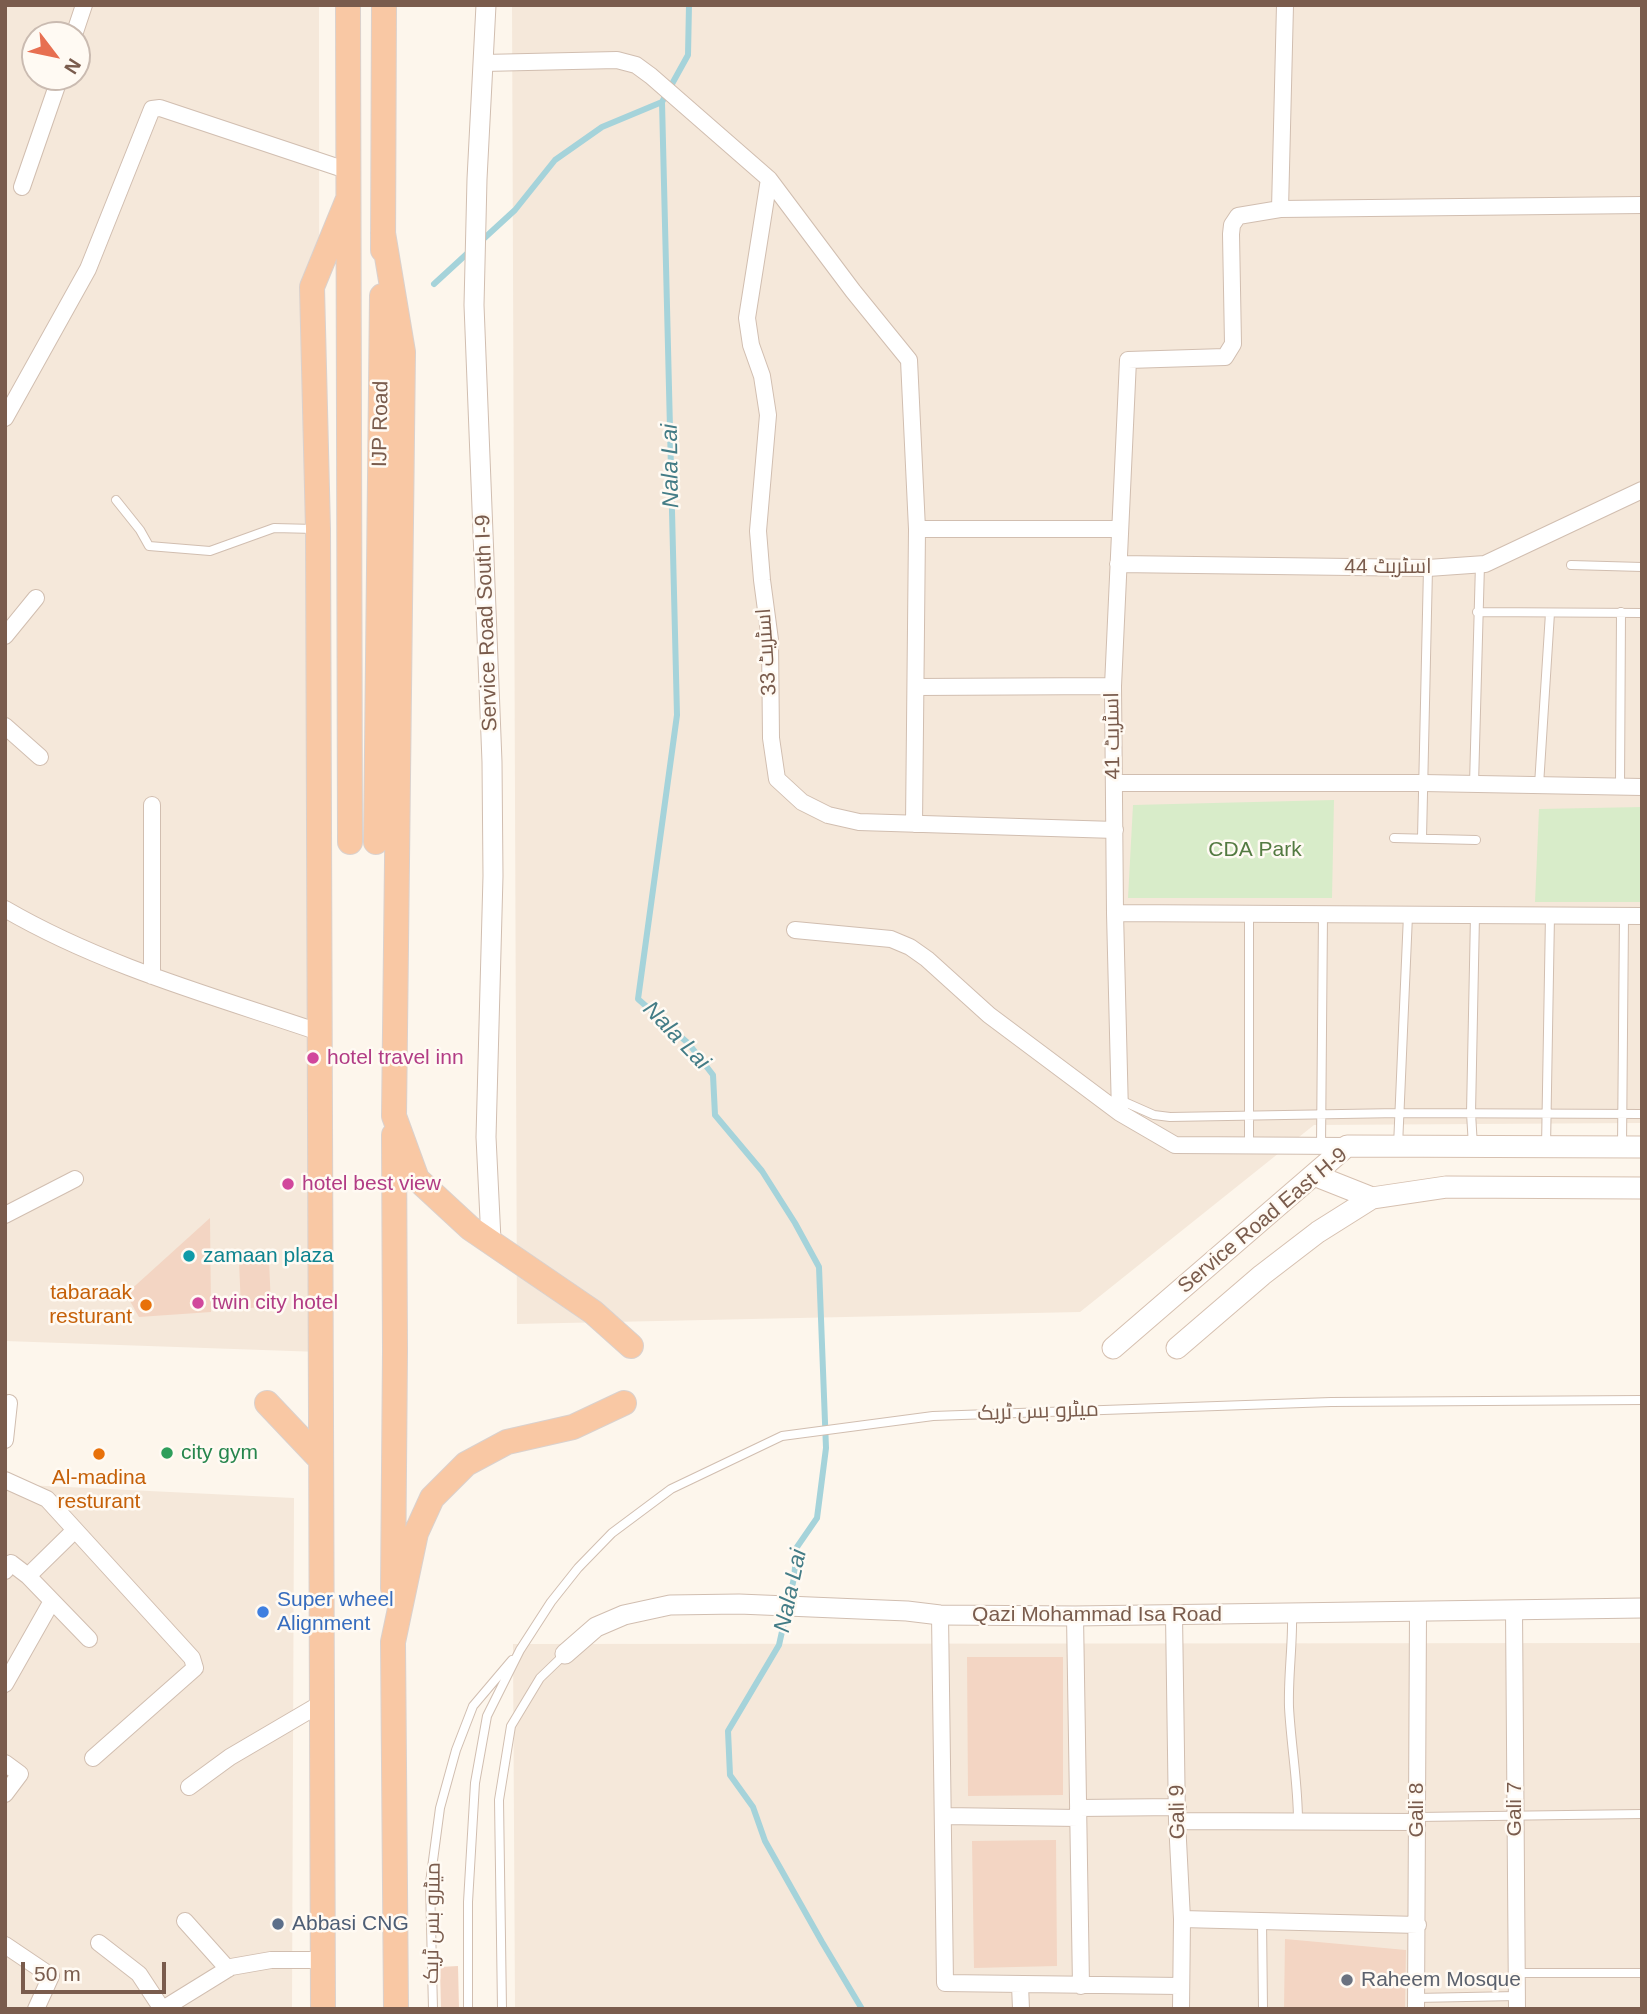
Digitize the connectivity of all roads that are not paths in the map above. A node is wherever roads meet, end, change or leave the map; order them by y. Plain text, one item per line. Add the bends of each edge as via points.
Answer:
1 (348, 5) edge
2 (384, 5) edge
3 (486, 5) edge
4 (1285, 5) edge
5 (483, 63) junction
6 (55, 91) edge
7 (349, 171) junction
8 (769, 179) junction
9 (22, 187) dead end
10 (348, 199) junction
11 (1642, 205) edge
12 (1280, 209) junction
13 (383, 233) junction
14 (5, 418) edge
15 (1642, 490) edge
16 (116, 500) dead end
17 (317, 529) junction
18 (917, 529) junction
19 (1119, 529) junction
20 (1118, 564) junction
21 (1480, 564) junction
22 (1571, 565) dead end
23 (1642, 567) edge
24 (1427, 568) junction
25 (36, 598) dead end
26 (1477, 612) junction
27 (1621, 612) junction
28 (1642, 612) edge
29 (1550, 613) junction
30 (5, 636) edge
31 (916, 687) junction
32 (1113, 687) junction
33 (5, 726) edge
34 (40, 757) dead end
35 (1114, 783) junction
36 (1423, 783) junction
37 (1474, 784) junction
38 (1539, 785) junction
39 (1620, 786) junction
40 (1642, 787) edge
41 (152, 805) dead end
42 (914, 824) junction
43 (1115, 830) junction
44 (1394, 838) dead end
45 (1422, 838) junction
46 (1476, 840) dead end
47 (349, 842) dead end
48 (376, 842) dead end
49 (5, 909) edge
50 (1115, 913) junction
51 (1249, 914) junction
52 (1323, 914) junction
53 (1408, 915) junction
54 (1475, 915) junction
55 (1550, 915) junction
56 (1624, 916) junction
57 (1642, 916) edge
58 (795, 930) dead end
59 (152, 976) junction
60 (319, 1032) junction
61 (1120, 1106) junction
62 (1399, 1113) junction
63 (1471, 1113) junction
64 (1322, 1114) junction
65 (1546, 1114) junction
66 (1621, 1114) junction
67 (1642, 1114) edge
68 (1248, 1115) junction
69 (394, 1116) junction
70 (1321, 1146) junction
71 (1347, 1146) junction
72 (1398, 1146) junction
73 (1473, 1146) junction
74 (1250, 1147) junction
75 (1546, 1147) junction
76 (1632, 1147) edge
77 (1314, 1175) junction
78 (75, 1179) dead end
79 (1642, 1188) edge
80 (1372, 1198) junction
81 (5, 1215) edge
82 (491, 1240) junction
83 (631, 1346) dead end
84 (1113, 1348) dead end
85 (1177, 1348) dead end
86 (1642, 1400) edge
87 (9, 1403) dead end
88 (267, 1403) dead end
89 (624, 1403) dead end
90 (5, 1440) edge
91 (321, 1460) junction
92 (5, 1480) edge
93 (75, 1530) junction
94 (5, 1571) edge
95 (28, 1576) junction
96 (52, 1601) junction
97 (1642, 1608) edge
98 (1514, 1610) junction
99 (1418, 1612) junction
100 (1292, 1613) junction
101 (940, 1615) junction
102 (1174, 1615) junction
103 (1075, 1616) junction
104 (89, 1639) dead end
105 (393, 1642) junction
106 (520, 1650) junction
107 (565, 1654) joint
108 (5, 1684) edge
109 (321, 1703) junction
110 (93, 1758) dead end
111 (5, 1763) edge
112 (189, 1787) dead end
113 (5, 1794) edge
114 (1078, 1813) junction
115 (1178, 1814) junction
116 (1642, 1814) edge
117 (1516, 1815) junction
118 (945, 1816) junction
119 (1417, 1819) junction
120 (1298, 1821) junction
121 (1182, 1919) junction
122 (1262, 1921) junction
123 (185, 1922) dead end
124 (1418, 1925) junction
125 (99, 1943) dead end
126 (5, 1945) edge
127 (323, 1959) junction
128 (228, 1969) junction
129 (1517, 1973) junction
130 (1642, 1973) edge
131 (1020, 1985) junction
132 (1081, 1986) junction
133 (1181, 1986) junction
134 (1517, 2002) edge
135 (1416, 2003) edge
136 (36, 2009) edge
137 (162, 2009) edge
138 (323, 2009) edge
139 (396, 2009) edge
140 (433, 2009) edge
141 (468, 2009) edge
142 (502, 2009) edge
143 (1021, 2009) edge
144 (1181, 2009) edge
145 (1263, 2009) edge

1 - 7 highway, IJP Road
2 - 13 highway, IJP Road
3 - 5 street, Service Road South I-9
4 - 12 street
5 - 8 street via 617,60 636,65
5 - 82 street, Service Road South I-9 via 474,305 492,762 486,1137
6 - 9 street
7 - 10 highway, IJP Road
7 - 14 street via 160,108 152,110 88,269
8 - 18 street via 909,359
8 - 42 street, اسٹریٹ 33 via 747,318 768,415 758,531 770,640 771,738 777,779 802,802 828,815 859,822
10 - 17 highway via 312,287
10 - 47 highway, IJP Road
11 - 12 street
12 - 19 street, اسٹریٹ 41 via 1238,216 1232,225 1233,344 1225,357 1128,360
13 - 48 highway, IJP Road
13 - 69 highway via 403,352
15 - 21 street, اسٹریٹ 44
16 - 17 lane via 149,546 210,551 274,528
17 - 60 highway
18 - 19 street
18 - 31 street
19 - 20 street, اسٹریٹ 41
20 - 24 street, اسٹریٹ 44
20 - 32 street, اسٹریٹ 41
21 - 24 street, اسٹریٹ 44
21 - 26 lane
22 - 23 lane
24 - 36 lane
25 - 30 street
26 - 29 lane
26 - 37 lane
27 - 28 lane
27 - 29 lane
27 - 39 lane
29 - 38 lane
31 - 32 street
31 - 42 street
32 - 35 street, اسٹریٹ 41
33 - 34 street
35 - 36 street
35 - 43 street, اسٹریٹ 41
36 - 37 street
36 - 45 lane
37 - 38 street
38 - 39 street
39 - 40 street
41 - 59 street
42 - 43 street, اسٹریٹ 33
43 - 50 street, اسٹریٹ 41
44 - 45 lane
45 - 46 lane
49 - 59 street via 80,949
50 - 51 street
50 - 61 street, اسٹریٹ 41
51 - 52 street
51 - 68 lane
52 - 53 street
52 - 64 lane
53 - 54 street
53 - 62 lane
54 - 55 street
54 - 63 lane
55 - 56 street
55 - 65 lane
56 - 57 street
56 - 66 lane
58 - 61 street via 891,939 910,947 989,1015
59 - 60 street
60 - 91 highway
61 - 68 lane via 1170,1117
61 - 74 street via 1175,1145
62 - 63 lane
62 - 64 lane
62 - 72 lane
63 - 65 lane
63 - 73 lane
64 - 68 lane
64 - 70 lane
65 - 66 lane
65 - 75 lane
66 - 67 lane
66 - 76 lane
68 - 74 lane
69 - 82 highway via 417,1179 470,1228
69 - 105 highway
70 - 71 street
70 - 74 street
71 - 72 main road, Service Road East H-9
71 - 77 main road, Service Road East H-9
72 - 73 main road, Service Road East H-9
73 - 75 main road, Service Road East H-9
75 - 76 main road, Service Road East H-9
77 - 80 main road
77 - 84 main road, Service Road East H-9
78 - 81 street
79 - 80 main road, Service Road East H-9 via 1446,1187
80 - 85 main road, Service Road East H-9 via 1262,1275
82 - 83 highway via 593,1312
86 - 106 lane, میٹرو بس ٹریک via 1331,1402 933,1416 782,1436 671,1489 612,1533 578,1567
87 - 90 street
88 - 91 highway
89 - 105 highway via 573,1427 507,1442 466,1464 432,1498 416,1533
91 - 109 highway
92 - 93 street via 47,1499
93 - 95 street
93 - 110 street via 192,1658 195,1668
94 - 95 street via 11,1563
95 - 96 street
96 - 104 street
96 - 108 street
97 - 98 street, Qazi Mohammad Isa Road
98 - 99 street, Qazi Mohammad Isa Road
98 - 117 street, Gali 7
99 - 100 street, Qazi Mohammad Isa Road
99 - 119 street, Gali 8
100 - 102 street, Qazi Mohammad Isa Road
100 - 120 lane via 1289,1702
101 - 103 street, Qazi Mohammad Isa Road
101 - 107 street, Qazi Mohammad Isa Road via 738,1604 670,1605 624,1615 596,1627
101 - 118 street
102 - 103 street, Qazi Mohammad Isa Road
102 - 115 street, Gali 9
103 - 114 street
105 - 139 highway
106 - 140 lane, میٹرو بس ٹریک via 473,1706 440,1808 430,1883
106 - 141 lane, میٹرو بس ٹریک via 487,1716 475,1783
107 - 142 lane via 540,1678 511,1726 499,1800
109 - 112 street via 230,1756
109 - 127 highway
111 - 113 street via 20,1774
114 - 115 street
114 - 118 street
114 - 132 street
115 - 120 street
115 - 121 street, Gali 9
116 - 117 lane
117 - 119 lane
117 - 129 street, Gali 7
118 - 131 street via 945,1983
119 - 120 street
119 - 124 street, Gali 8
121 - 122 street
121 - 133 street, Gali 9
122 - 124 street
122 - 145 lane
123 - 128 street
124 - 135 street, Gali 8
125 - 137 street via 139,1974
126 - 136 street via 51,1976
127 - 128 street via 271,1960
127 - 138 highway
128 - 137 street
129 - 130 lane
129 - 134 street, Gali 7
131 - 132 street
131 - 143 street
132 - 133 street
133 - 144 street, Gali 9
134 - 135 lane

